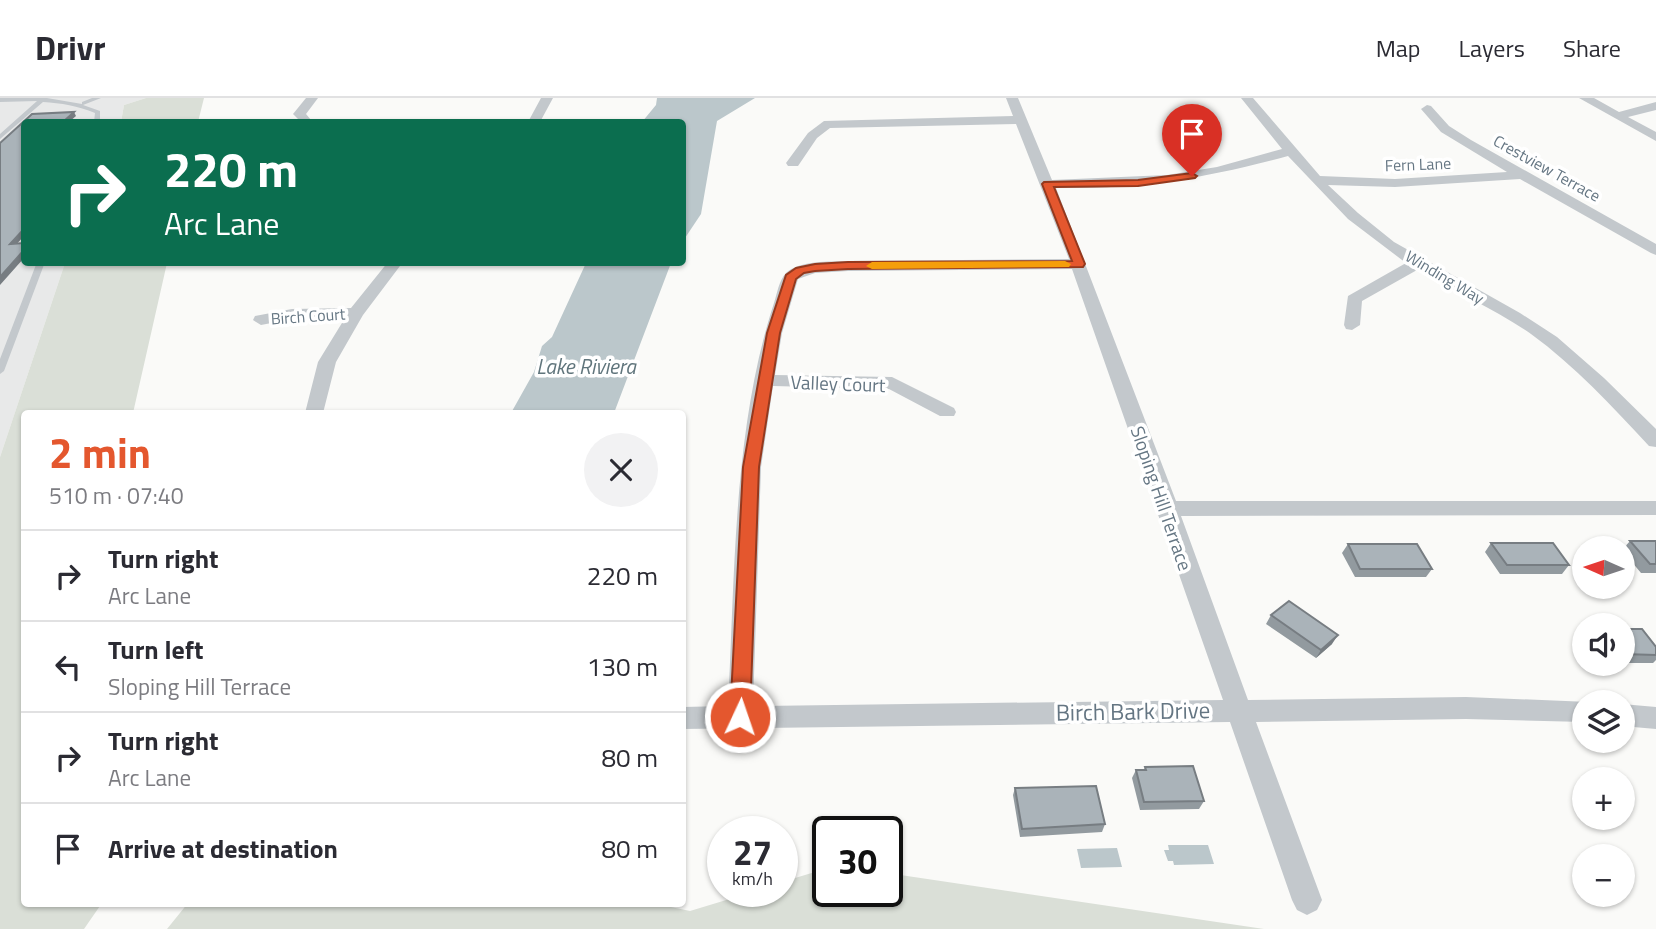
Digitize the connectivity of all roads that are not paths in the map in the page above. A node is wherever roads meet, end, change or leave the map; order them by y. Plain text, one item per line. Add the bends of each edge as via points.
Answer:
1 (44, 98) edge
2 (98, 98) edge
3 (312, 98) edge
4 (547, 98) edge
5 (1012, 98) edge
6 (1247, 98) edge
7 (1585, 98) edge
8 (0, 100) edge
9 (84, 103) junction
10 (1656, 106) edge
11 (1427, 109) dead end
12 (1617, 116) junction
13 (97, 119) edge
14 (304, 119) edge
15 (536, 119) edge
16 (1021, 120) junction
17 (0, 137) edge
18 (1656, 137) edge
19 (1291, 151) junction
20 (793, 163) dead end
21 (1520, 175) junction
22 (1317, 180) junction
23 (1048, 184) junction
24 (1656, 250) edge
25 (1418, 262) junction
26 (1079, 264) junction
27 (39, 266) edge
28 (393, 266) edge
29 (356, 313) junction
30 (261, 320) dead end
31 (1352, 325) dead end
32 (0, 371) edge
33 (765, 380) junction
34 (315, 410) edge
35 (947, 411) dead end
36 (1656, 441) edge
37 (1656, 508) edge
38 (1166, 509) junction
39 (1236, 710) junction
40 (1572, 711) edge
41 (1635, 716) edge
42 (740, 717) junction
43 (686, 718) edge
44 (1656, 718) edge
45 (1307, 900) dead end

1 - 8 lane
1 - 9 lane
1 - 17 lane
2 - 9 lane
3 - 14 street via 299,114
4 - 15 street
5 - 16 street, Sloping Hill Terrace
6 - 19 street, Winding Way
7 - 12 street
9 - 13 lane via 97,112
10 - 12 street
11 - 21 street, Crestview Terrace via 1445,129
12 - 18 street
16 - 20 street via 828,124 814,132
16 - 23 street, Sloping Hill Terrace
19 - 22 street, Winding Way
19 - 23 street via 1177,178
21 - 22 street, Fern Lane via 1395,183
21 - 24 street, Crestview Terrace
22 - 25 street, Winding Way via 1370,231
23 - 26 street, Sloping Hill Terrace
25 - 31 street via 1354,299
25 - 36 street, Winding Way via 1534,329 1613,396
26 - 33 street via 800,271 791,278 773,333
26 - 38 street, Sloping Hill Terrace
27 - 32 lane
28 - 29 street
29 - 30 street, Birch Court via 292,314
29 - 34 street via 327,362
33 - 35 street, Valley Court via 892,383
33 - 42 street via 751,467
37 - 38 street
38 - 39 street, Sloping Hill Terrace
39 - 40 street, Birch Bark Drive
39 - 42 street, Birch Bark Drive
39 - 45 street, Sloping Hill Terrace
41 - 44 street
42 - 43 street, Birch Bark Drive

